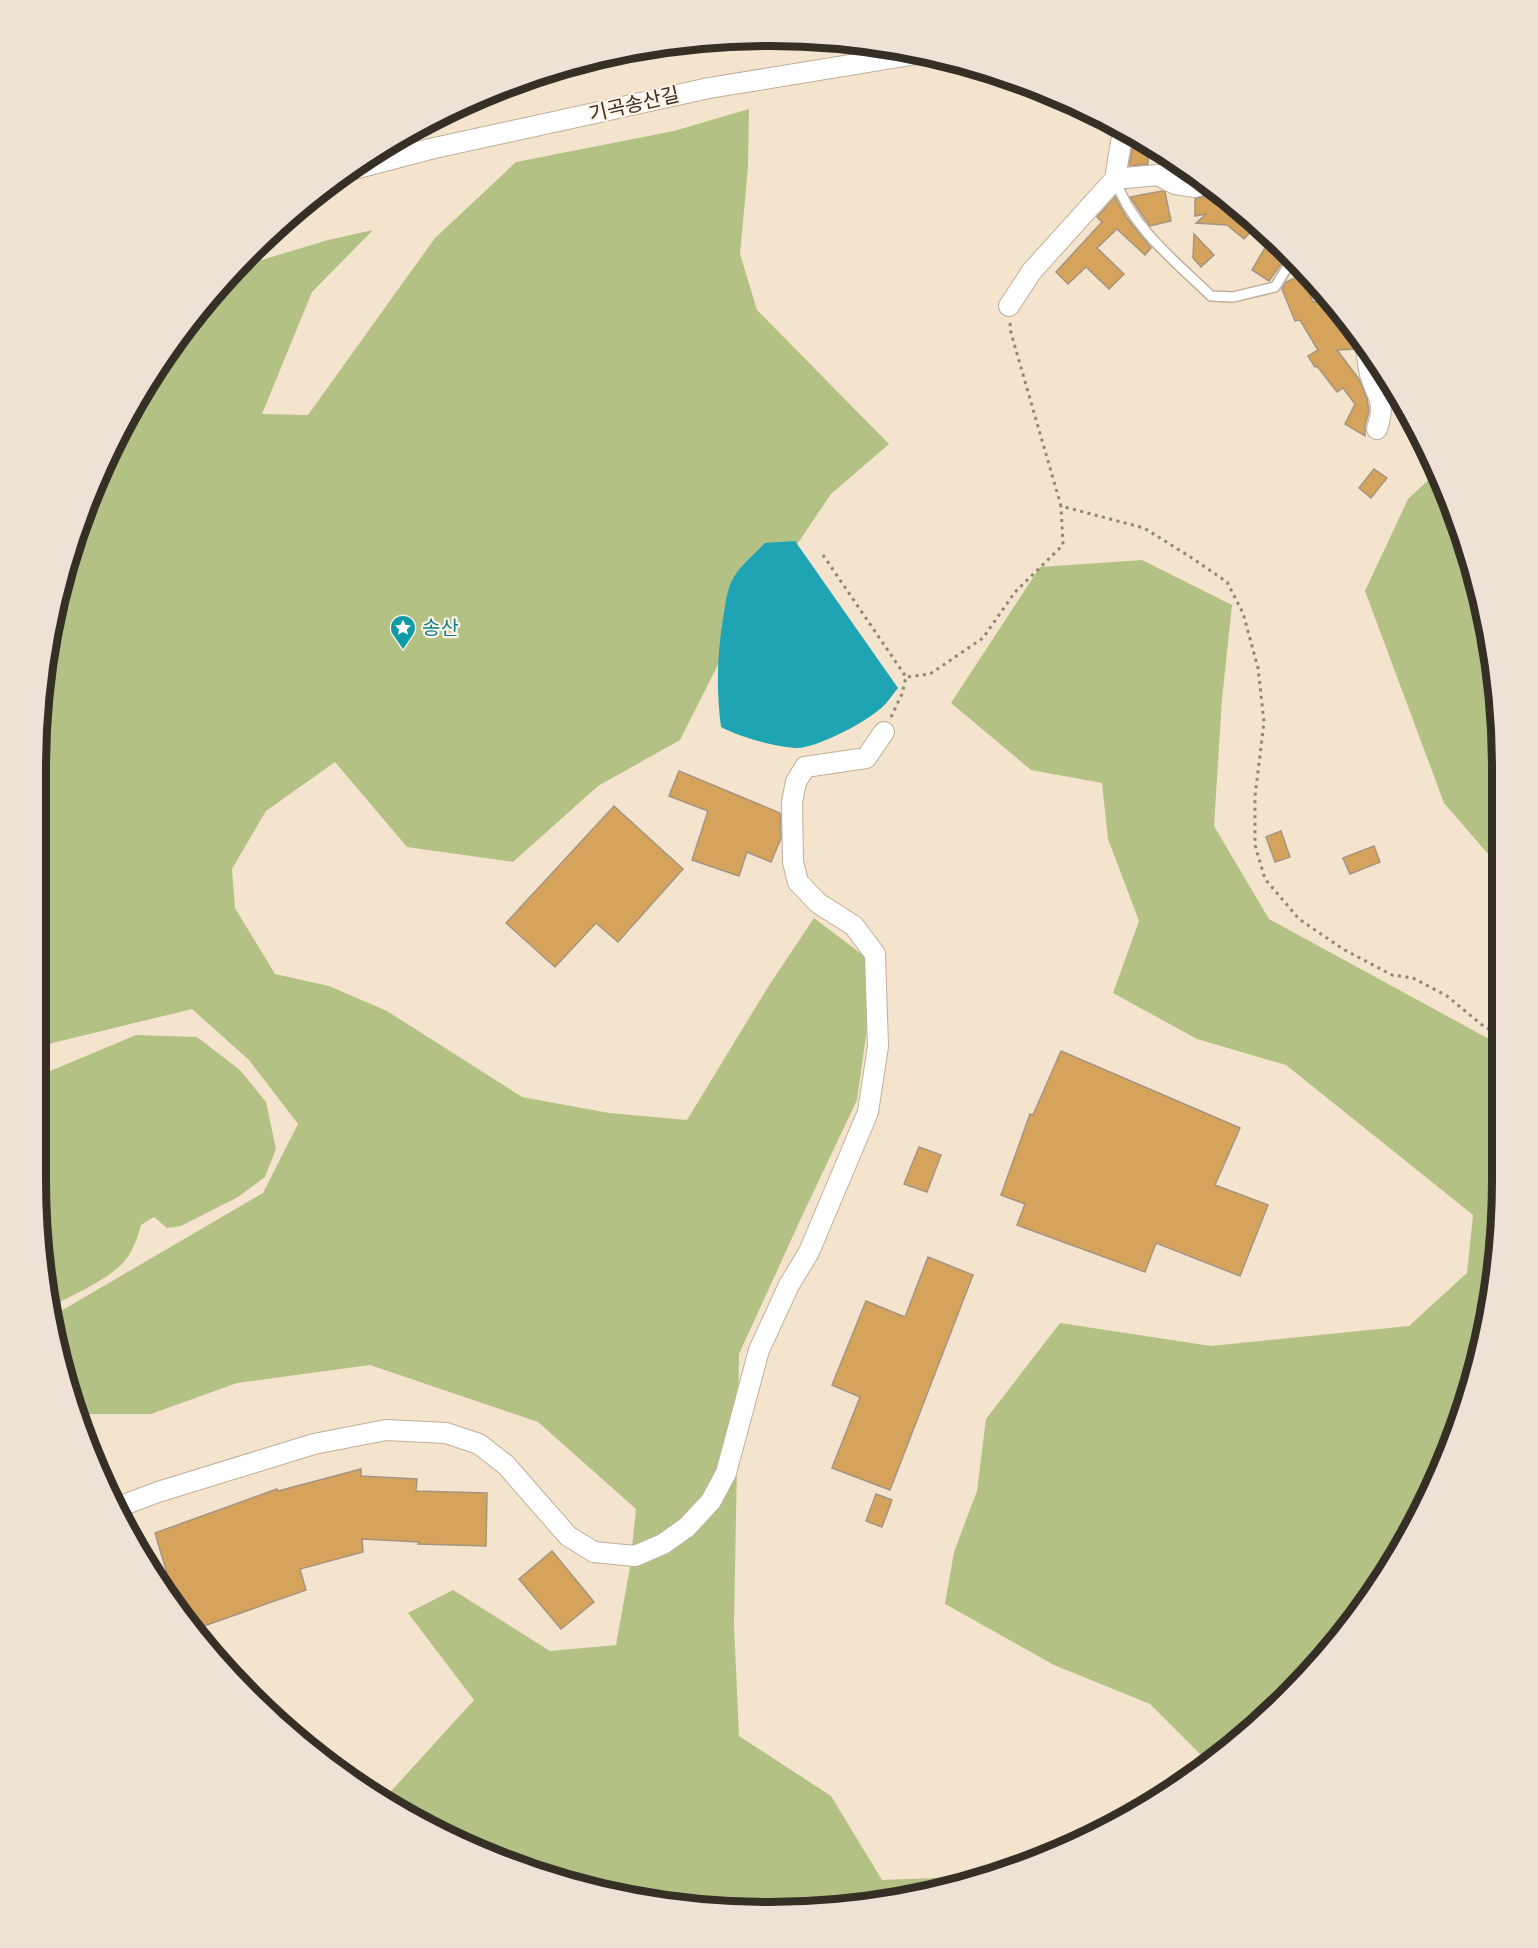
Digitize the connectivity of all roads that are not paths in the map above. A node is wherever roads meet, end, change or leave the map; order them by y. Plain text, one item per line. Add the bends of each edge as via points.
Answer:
1 (894, 58) edge
2 (1122, 139) edge
3 (375, 164) edge
4 (1115, 180) junction
5 (1196, 187) edge
6 (1288, 266) edge
7 (1009, 306) road end
8 (1369, 366) edge
9 (1377, 429) dead end
10 (884, 732) road end
11 (124, 1505) edge

1 - 3 street, 기곡송산길 via 709,88
2 - 4 street
4 - 5 street via 1158,175 1175,184
4 - 6 lane via 1136,219 1212,296 1233,297 1275,287
4 - 7 street via 1032,271
8 - 9 street via 1381,400
10 - 11 street via 866,758 805,767 796,782 792,802 793,862 798,882 818,903 855,926 875,954 878,1046 868,1112 809,1252 759,1350 726,1473 711,1501 687,1527 663,1544 635,1556 594,1552 568,1536 506,1465 479,1444 446,1432 386,1430 315,1444

